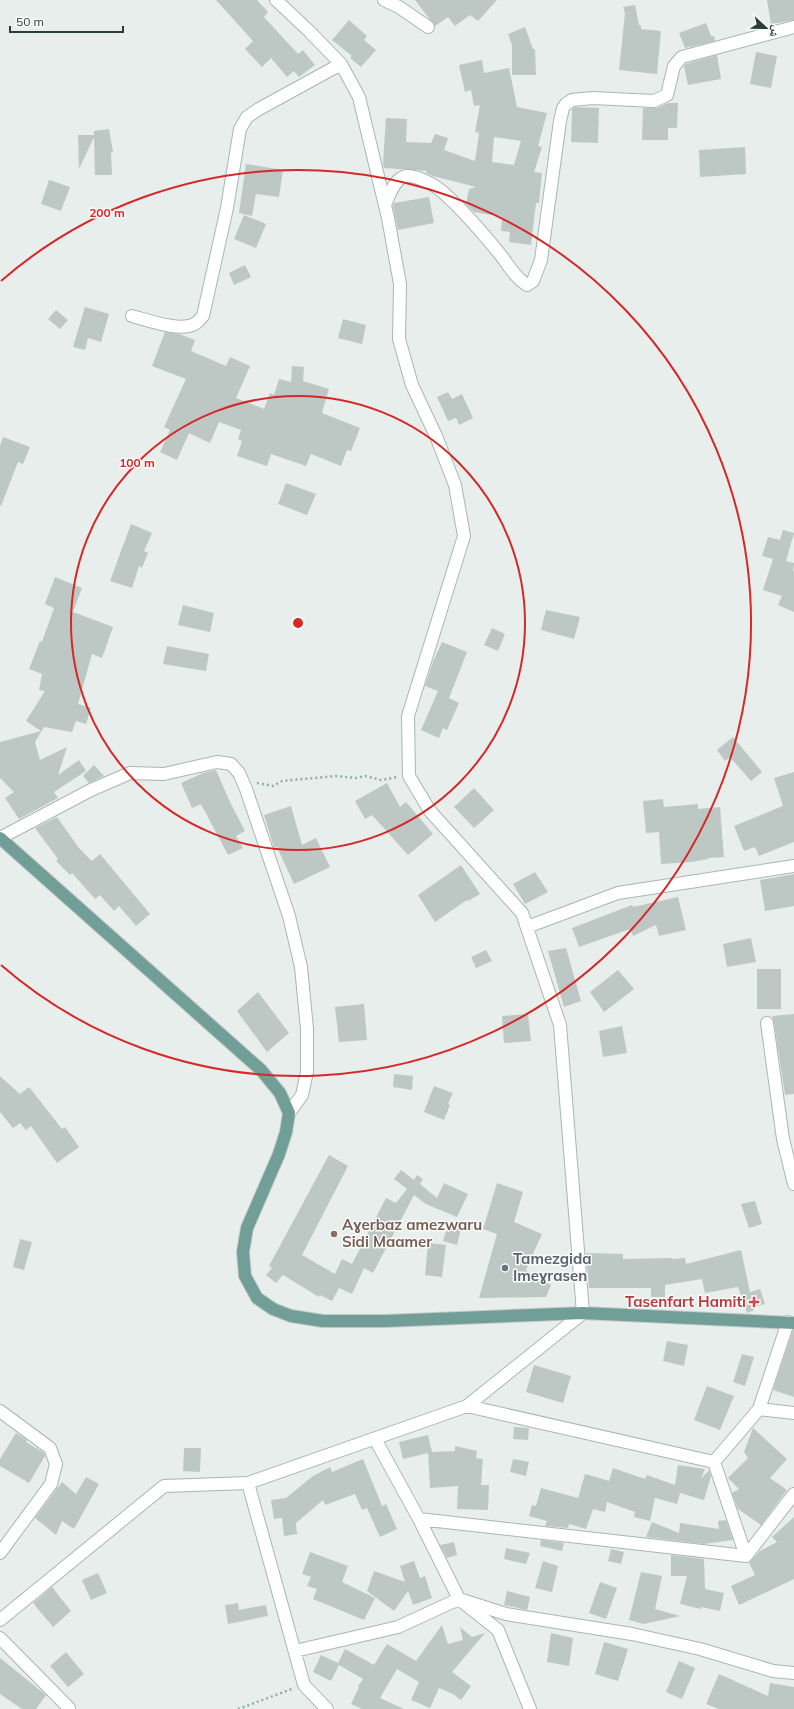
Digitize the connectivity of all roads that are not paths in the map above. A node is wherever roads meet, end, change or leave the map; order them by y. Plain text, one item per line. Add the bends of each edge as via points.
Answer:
1 (276, 0) edge
2 (384, 0) edge
3 (428, 27) dead end
4 (794, 27) edge
5 (341, 64) junction
6 (385, 205) junction
7 (132, 316) dead end
8 (0, 838) edge
9 (794, 866) edge
10 (527, 927) junction
11 (767, 1023) dead end
12 (289, 1113) junction
13 (794, 1184) edge
14 (583, 1313) junction
15 (791, 1322) edge
16 (467, 1406) junction
17 (759, 1409) junction
18 (0, 1411) edge
19 (794, 1413) edge
20 (375, 1439) junction
21 (714, 1462) junction
22 (248, 1483) junction
23 (794, 1494) edge
24 (419, 1519) junction
25 (0, 1553) edge
26 (746, 1556) junction
27 (459, 1599) junction
28 (0, 1620) edge
29 (0, 1638) edge
30 (295, 1651) junction
31 (794, 1673) edge
32 (69, 1708) dead end
33 (327, 1709) edge
34 (530, 1709) edge

1 - 5 street
2 - 3 street
4 - 6 street via 682,56 674,66 667,95 654,101 593,98 572,100 566,104 560,121 541,260 533,281 527,285 438,188 408,175 401,178 393,187
5 - 6 street via 359,98
5 - 7 street via 247,117 240,129 227,208 203,316 196,324 184,326 166,325
6 - 10 street via 400,284 399,339 412,385 455,485 464,536 408,716 409,776 430,811 522,913
8 - 12 main road via 262,1070 280,1093
8 - 12 street via 91,790 130,773 164,774 217,762 230,764 239,773 243,782 289,916 301,967 307,1072 302,1096
9 - 10 street via 618,893
10 - 14 street via 560,1025
11 - 13 street via 783,1139
12 - 14 main road via 279,1154 247,1228 242,1252 245,1276 256,1298 273,1309 291,1316 323,1321
14 - 15 main road
14 - 16 street
15 - 17 street
16 - 20 street
16 - 21 street
17 - 19 street
17 - 21 street
18 - 25 street via 50,1448 56,1464 50,1484
20 - 22 street
20 - 24 street
21 - 26 street
22 - 28 street via 164,1486
22 - 30 street
23 - 26 street
24 - 26 street
24 - 27 street
27 - 30 street via 398,1627
27 - 31 street via 506,1614 632,1634 700,1649 773,1671
27 - 34 street via 498,1630
29 - 32 street
30 - 33 street via 304,1685

